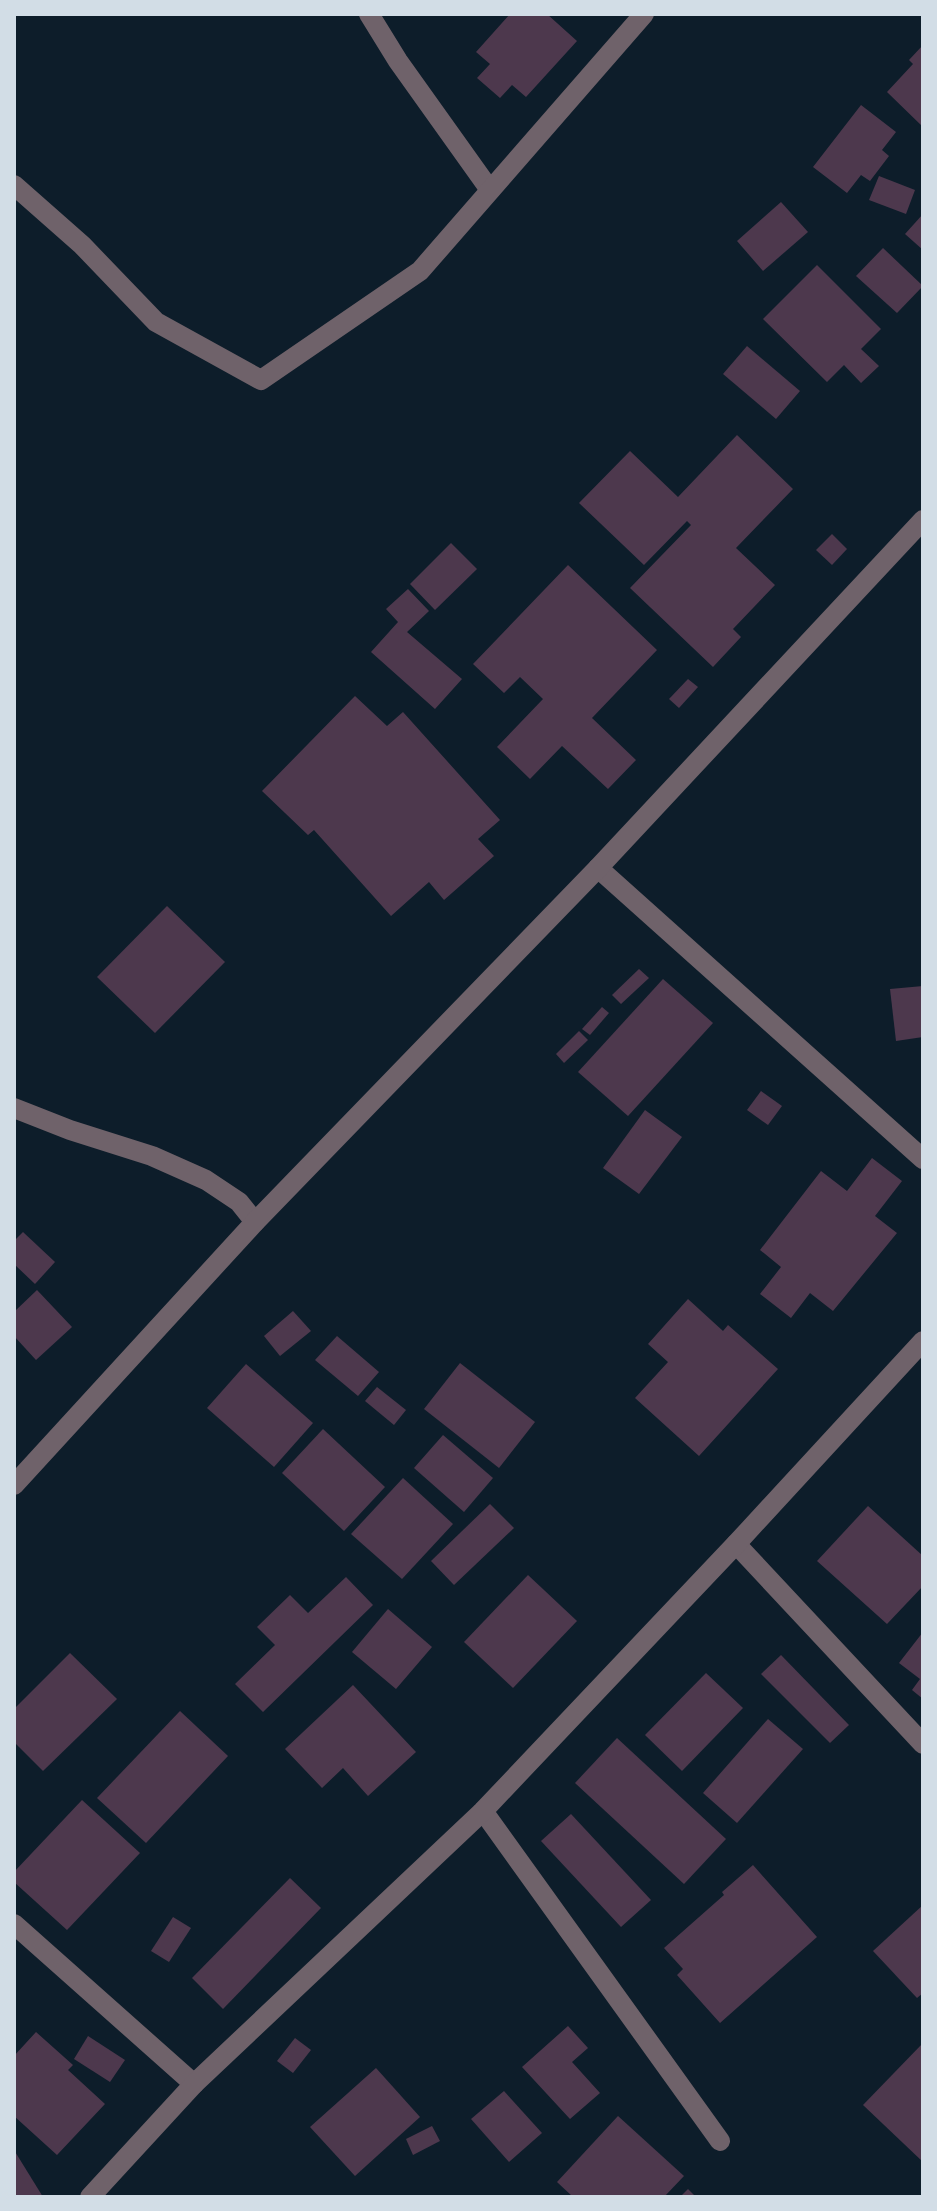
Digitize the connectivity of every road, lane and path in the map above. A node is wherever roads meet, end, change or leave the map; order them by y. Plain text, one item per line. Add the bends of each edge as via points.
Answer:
1 (369, 14) edge
2 (644, 14) edge
3 (14, 185) edge
4 (490, 190) junction
5 (923, 520) edge
6 (598, 868) junction
7 (14, 1108) edge
8 (923, 1159) edge
9 (255, 1222) junction
10 (923, 1341) edge
11 (14, 1485) edge
12 (736, 1544) junction
13 (923, 1744) edge
14 (483, 1811) junction
15 (14, 1924) edge
16 (194, 2084) junction
17 (720, 2141) dead end
18 (90, 2197) edge

1 - 4 street
2 - 4 street
3 - 4 street via 82,245 156,322 261,380 420,271
5 - 6 street
6 - 8 street
6 - 9 street
7 - 9 street via 206,1180 239,1202
9 - 11 street
10 - 12 street
12 - 13 street
12 - 14 street
14 - 16 street
14 - 17 street
15 - 16 street
16 - 18 street

